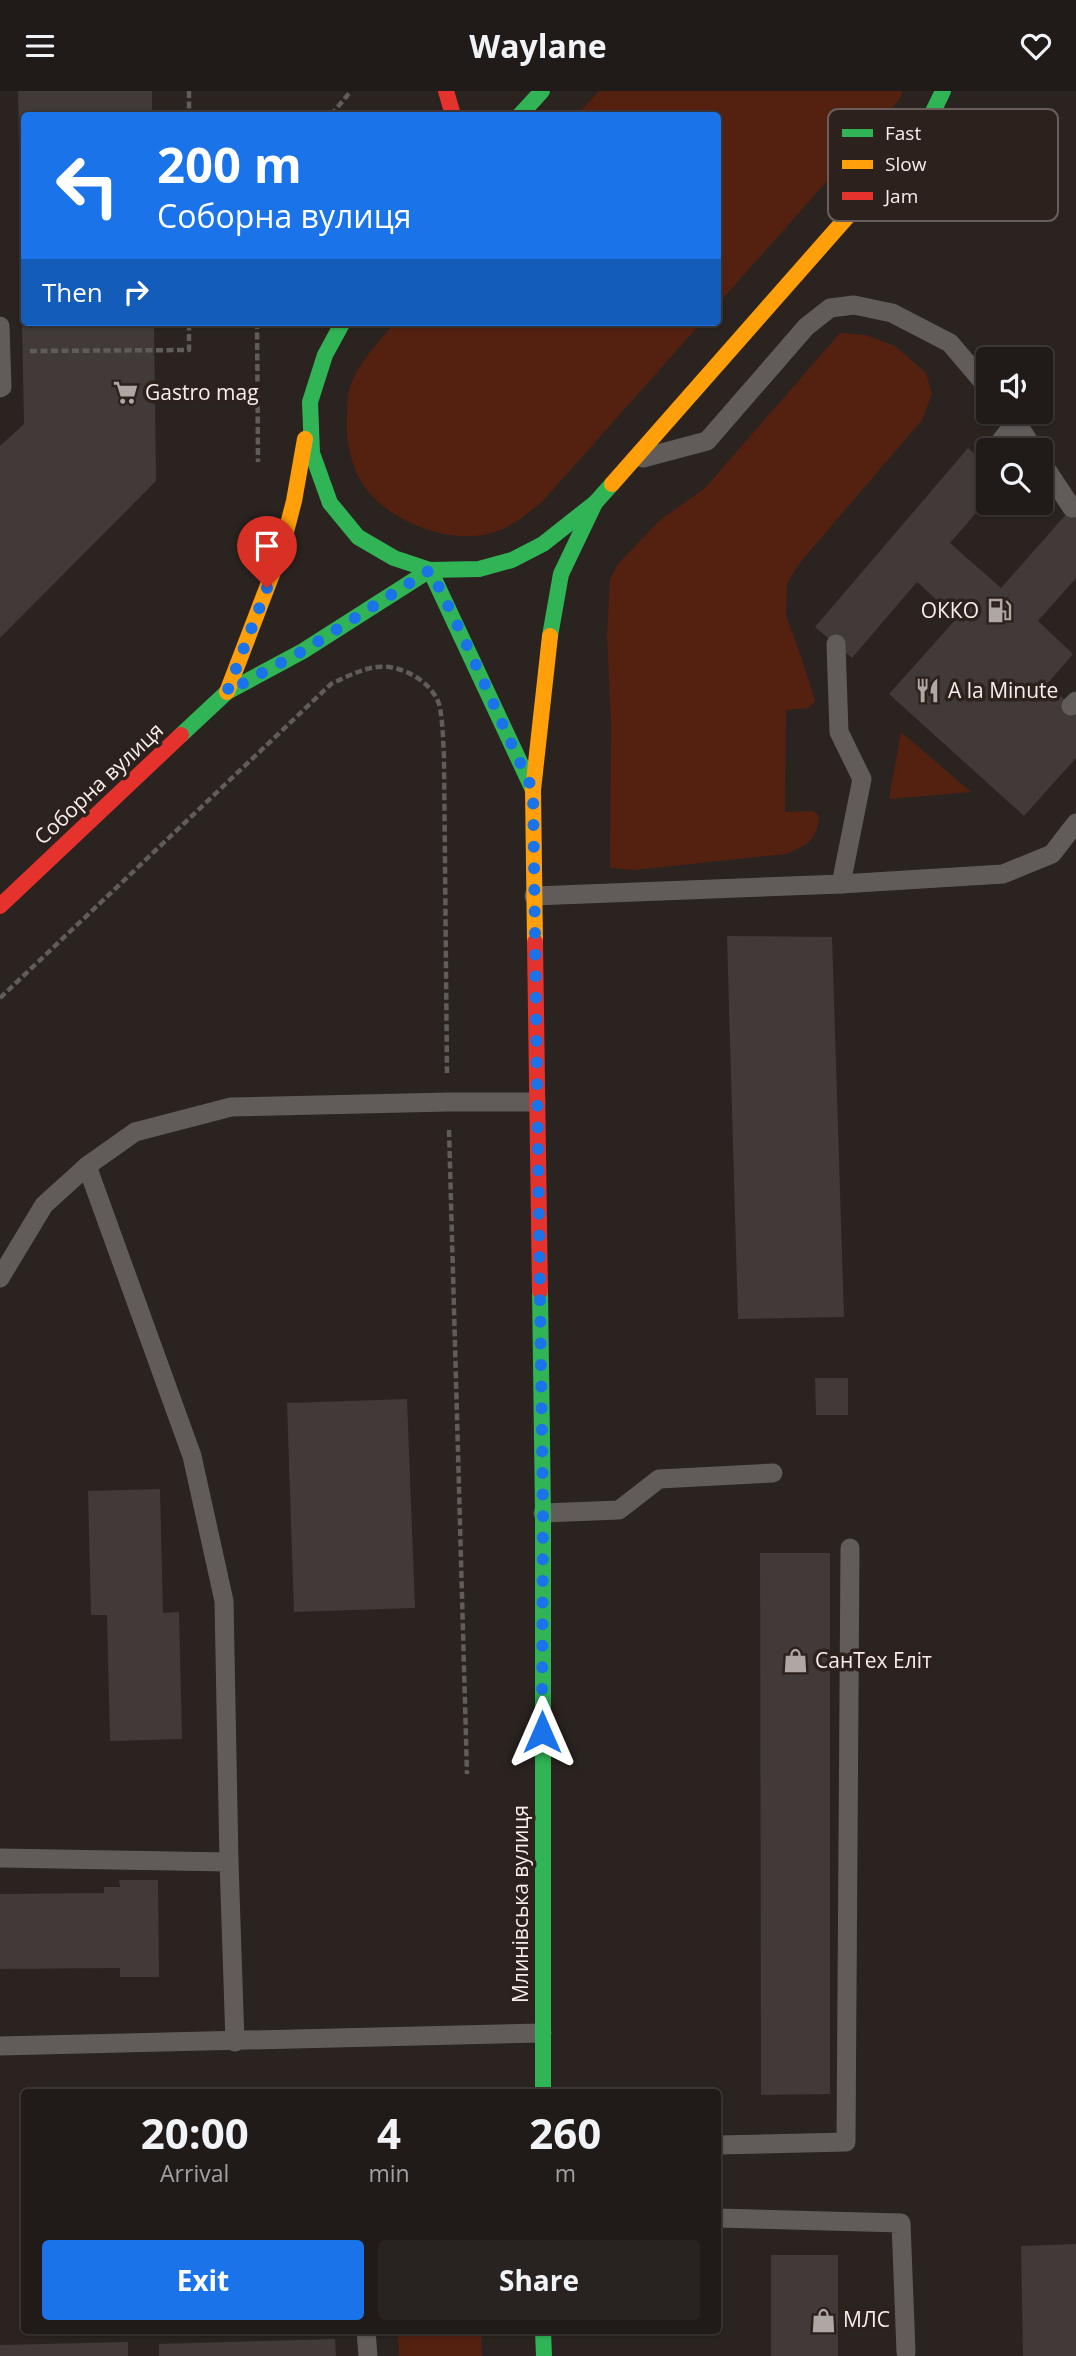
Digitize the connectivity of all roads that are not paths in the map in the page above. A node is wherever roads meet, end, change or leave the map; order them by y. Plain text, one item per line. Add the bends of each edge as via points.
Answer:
1 (446, 91) edge
2 (542, 91) edge
3 (943, 91) edge
4 (934, 109) edge
5 (452, 112) edge
6 (523, 112) edge
7 (844, 221) edge
8 (0, 326) edge
9 (341, 326) edge
10 (1, 351) edge
11 (976, 374) edge
12 (0, 388) edge
13 (310, 403) junction
14 (635, 460) junction
15 (1053, 479) edge
16 (595, 503) junction
17 (1072, 508) dead end
18 (430, 570) junction
19 (836, 644) dead end
20 (227, 692) junction
21 (533, 790) junction
22 (1076, 823) edge
23 (841, 884) junction
24 (534, 896) junction
25 (0, 906) edge
26 (536, 1102) junction
27 (87, 1166) junction
28 (0, 1277) edge
29 (773, 1473) dead end
30 (543, 1513) junction
31 (849, 1548) dead end
32 (0, 1859) edge
33 (229, 1862) junction
34 (542, 2033) junction
35 (235, 2042) junction
36 (0, 2046) edge
37 (543, 2089) edge
38 (721, 2145) edge
39 (721, 2218) edge
40 (366, 2334) edge
41 (543, 2334) edge
42 (906, 2351) dead end
43 (368, 2356) edge
44 (544, 2356) edge

1 - 5 main road
2 - 6 main road
3 - 4 main road
7 - 14 main road
8 - 10 lane
9 - 13 main road via 325,355
10 - 12 lane
11 - 14 lane via 950,343 892,313 854,306 830,308 806,327 707,441
13 - 18 main road via 312,453 330,503 358,537 394,558
13 - 20 main road, Соборна вулиця via 281,551
14 - 16 main road
15 - 17 lane
16 - 18 main road via 543,544 512,561 479,569
16 - 21 main road, Млинівська вулиця via 561,574
18 - 20 main road, Соборна вулиця via 303,651
18 - 21 main road, Млинівська вулиця
19 - 23 lane via 839,731 862,779
20 - 25 main road, Соборна вулиця
21 - 24 main road, Млинівська вулиця
22 - 23 lane via 1052,854 1003,874
23 - 24 lane
24 - 26 main road, Млинівська вулиця
26 - 27 lane via 231,1107 135,1132
26 - 30 main road, Млинівська вулиця
27 - 28 lane via 44,1205
27 - 33 lane via 192,1456 225,1601
29 - 30 lane via 659,1479 619,1510
30 - 34 main road, Млинівська вулиця
31 - 38 lane via 846,2142
32 - 33 lane
33 - 35 lane
34 - 35 lane
34 - 37 main road, Млинівська вулиця
35 - 36 lane
39 - 42 lane via 901,2224
40 - 43 lane
41 - 44 main road

